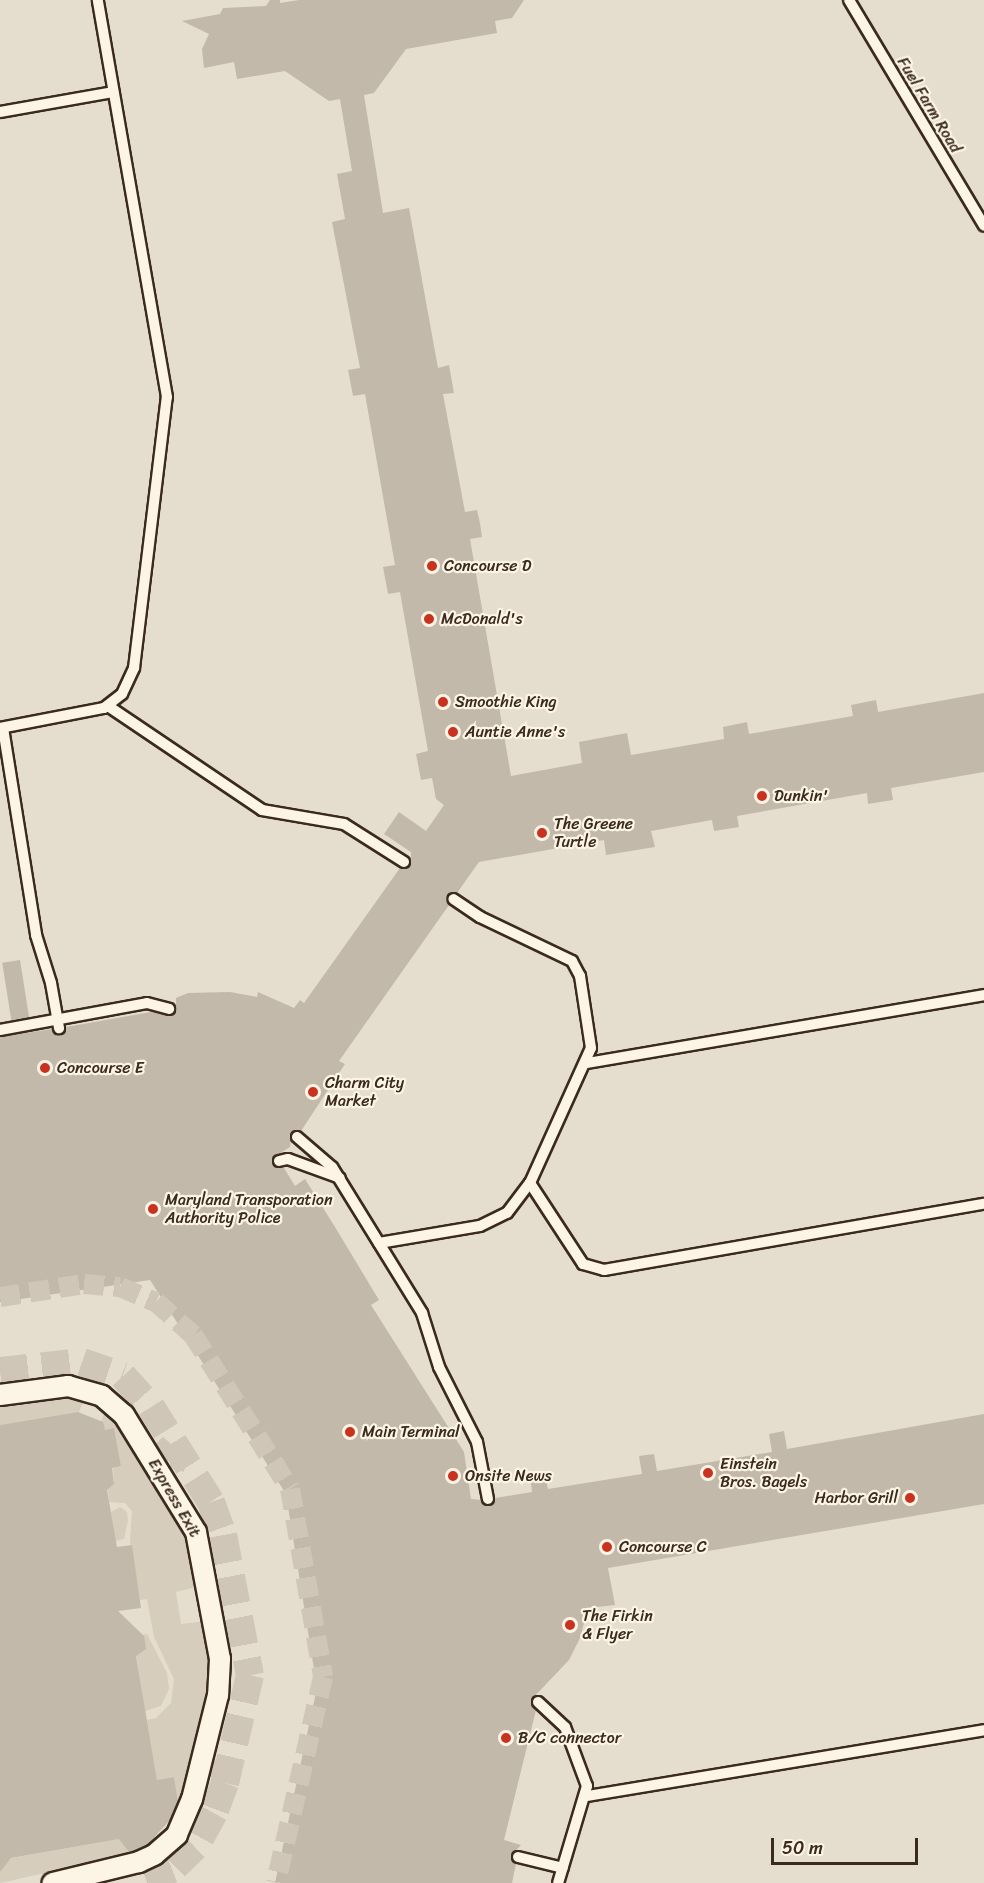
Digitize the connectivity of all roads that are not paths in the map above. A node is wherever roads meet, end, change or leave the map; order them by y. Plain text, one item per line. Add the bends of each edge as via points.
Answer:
1 (98, 0) edge
2 (849, 0) edge
3 (113, 92) junction
4 (0, 112) edge
5 (984, 226) edge
6 (108, 706) junction
7 (2, 728) edge
8 (404, 862) dead end
9 (453, 899) dead end
10 (984, 995) edge
11 (169, 1009) dead end
12 (59, 1024) junction
13 (0, 1030) edge
14 (587, 1063) junction
15 (297, 1137) dead end
16 (279, 1161) dead end
17 (340, 1178) junction
18 (530, 1183) junction
19 (984, 1204) edge
20 (378, 1242) junction
21 (0, 1395) edge
22 (107, 1399) junction
23 (156, 1444) tunnel mouth
24 (488, 1499) dead end
25 (220, 1682) junction
26 (538, 1702) dead end
27 (984, 1730) edge
28 (214, 1761) tunnel mouth
29 (587, 1796) junction
30 (518, 1857) dead end
31 (563, 1868) junction
32 (53, 1883) edge
33 (558, 1883) edge

1 - 3 lane
2 - 5 lane, Fuel Farm Road
3 - 4 lane
3 - 6 lane via 167,405 134,668 126,688
6 - 7 lane via 86,714
6 - 8 lane via 262,810 350,827
7 - 12 lane via 36,935
9 - 14 lane via 480,917 575,964 591,1036
10 - 14 lane
11 - 12 lane via 154,1002
12 - 13 lane
14 - 18 lane
15 - 17 lane via 327,1161
16 - 17 lane via 288,1159
17 - 20 lane
18 - 19 lane via 583,1264 604,1270
18 - 20 lane via 507,1213 491,1223
20 - 24 lane via 422,1313 439,1367 471,1426 481,1454
21 - 22 street, Express Exit via 68,1386
22 - 23 street, Express Exit via 127,1406
22 - 25 street, Express Exit via 124,1415 196,1532 220,1659
25 - 28 street, Express Exit via 222,1711 212,1752
25 - 32 street, Express Exit via 192,1799 177,1834 154,1855 139,1862
26 - 29 lane via 559,1719 584,1776
27 - 29 lane
29 - 31 lane
30 - 31 lane
31 - 33 lane

